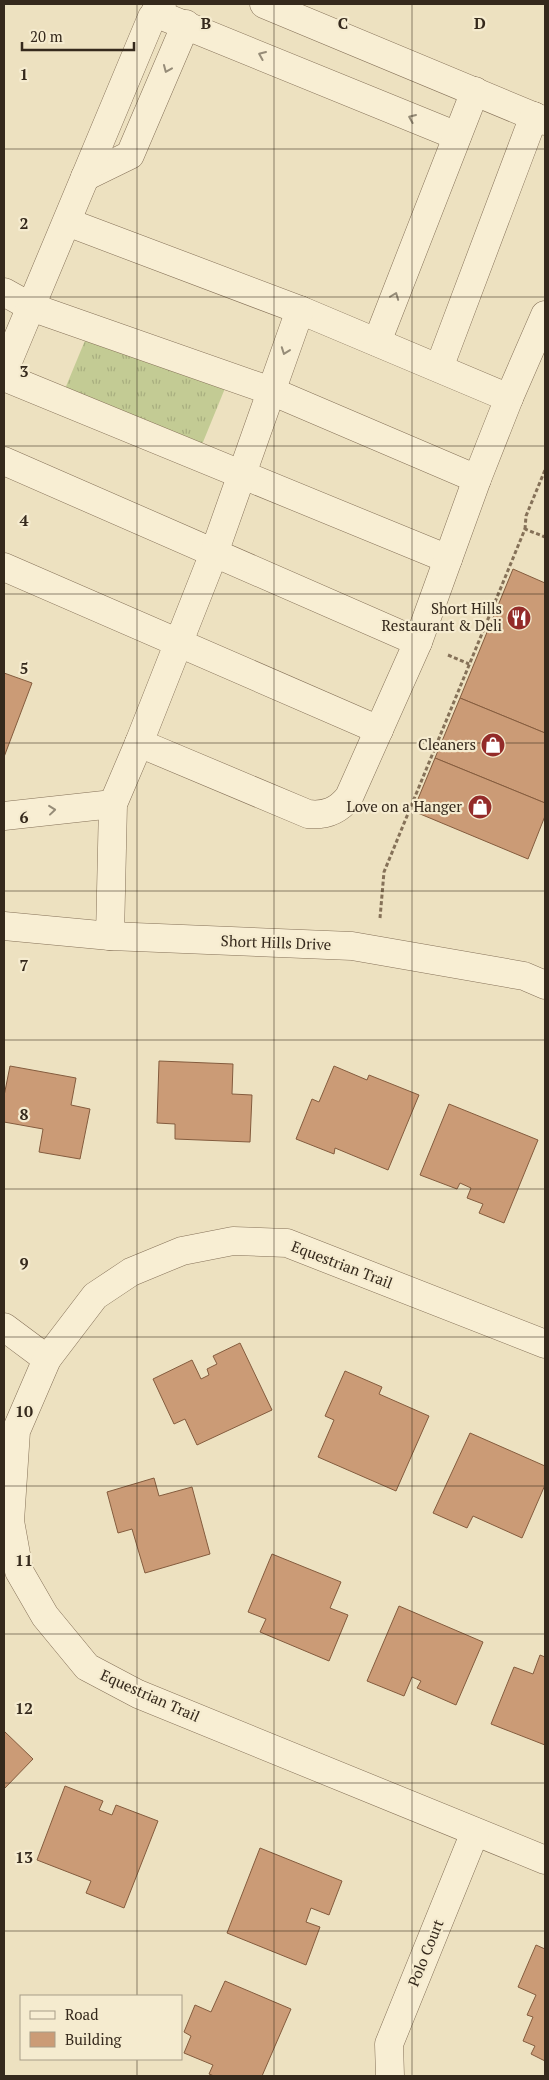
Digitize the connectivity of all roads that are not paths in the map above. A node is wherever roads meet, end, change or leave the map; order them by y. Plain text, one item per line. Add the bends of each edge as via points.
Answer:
1 (264, 4) edge
2 (159, 8) edge
3 (186, 24) junction
4 (474, 91) junction
5 (540, 118) edge
6 (457, 136) junction
7 (85, 177) junction
8 (67, 222) junction
9 (4, 292) edge
10 (31, 307) junction
11 (300, 310) junction
12 (545, 315) edge
13 (377, 342) junction
14 (439, 368) junction
15 (4, 371) edge
16 (4, 377) edge
17 (271, 391) junction
18 (509, 398) junction
19 (4, 461) edge
20 (242, 474) junction
21 (477, 479) junction
22 (214, 553) junction
23 (448, 559) junction
24 (4, 567) edge
25 (418, 642) junction
26 (179, 643) junction
27 (379, 730) junction
28 (139, 743) junction
29 (114, 804) junction
30 (4, 816) edge
31 (4, 926) edge
32 (110, 936) junction
33 (545, 985) edge
34 (4, 1327) edge
35 (545, 1344) edge
36 (47, 1359) junction
37 (475, 1832) junction
38 (545, 1860) edge
39 (390, 2076) edge

1 - 4 street
2 - 3 street
2 - 7 street
6 -> 3 street
3 -> 7 street via 130,155
4 - 5 street
4 - 6 street
5 - 14 street
13 -> 6 street
7 - 8 street
8 - 10 street
8 - 11 street
9 - 10 street
10 - 15 street
10 - 17 street
11 - 13 street
11 -> 17 street
12 - 18 street
13 - 14 street
14 - 18 street
16 - 20 street
17 - 20 street
17 - 21 street
18 - 21 street
19 - 22 street
20 - 22 street
20 - 23 street
21 - 23 street
22 - 25 street
22 - 26 street
23 - 25 street
24 - 26 street
25 - 27 street
26 - 27 street
26 - 28 street
27 - 28 street via 349,797 342,807 319,816
28 - 29 street
30 -> 29 street
29 - 32 street
31 - 32 street, Short Hills Drive
32 - 33 street, Short Hills Drive via 352,946 524,976
34 - 36 street
35 - 36 street, Equestrian Trail via 287,1243 233,1241 182,1251 131,1272 95,1296
36 - 37 street, Equestrian Trail via 16,1432 10,1521 19,1571 45,1616 87,1667 138,1694
37 - 38 street, Equestrian Trail
37 - 39 street, Polo Court via 389,2044

